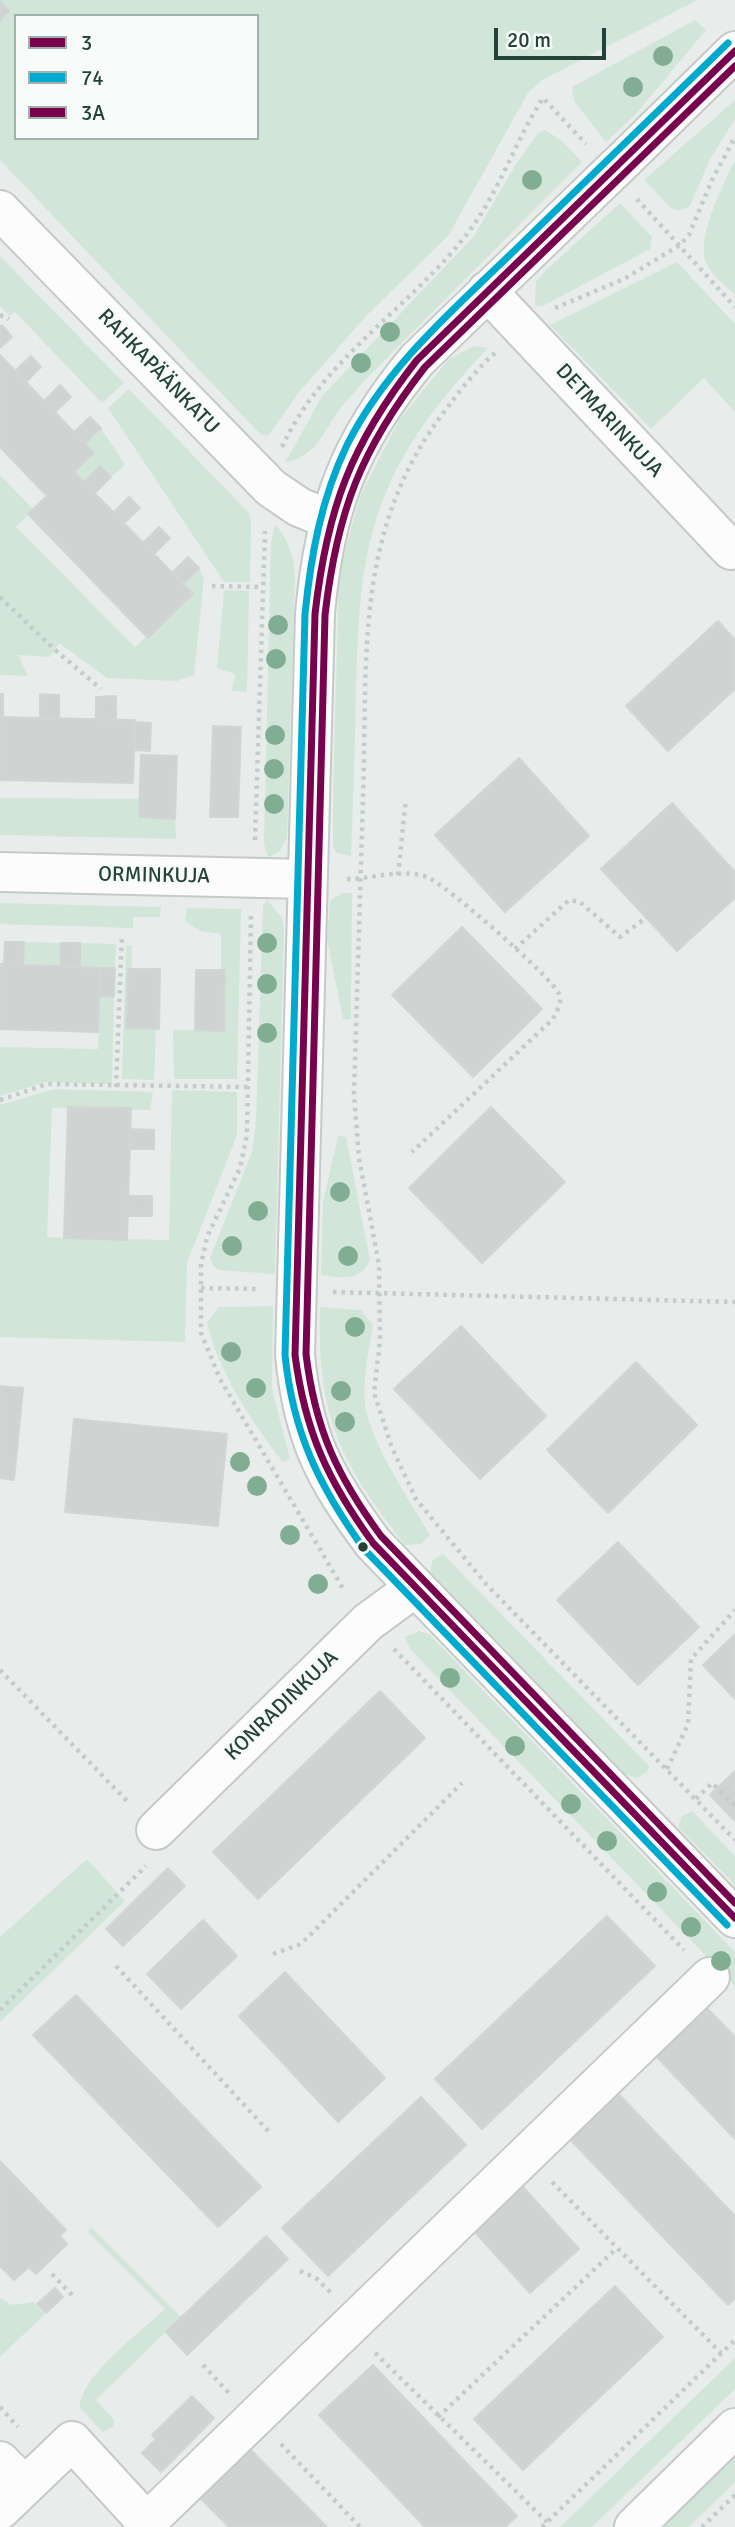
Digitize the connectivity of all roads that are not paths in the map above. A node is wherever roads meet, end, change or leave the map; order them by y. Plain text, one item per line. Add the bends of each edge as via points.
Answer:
1 (735, 51) edge
2 (0, 210) edge
3 (487, 291) junction
4 (328, 519) junction
5 (731, 550) dead end
6 (0, 872) edge
7 (307, 879) junction
8 (414, 1589) junction
9 (156, 1830) road end
10 (735, 1918) edge
11 (709, 1977) dead end
12 (735, 2428) edge
13 (8, 2486) edge
14 (149, 2525) edge
15 (634, 2527) edge

1 - 3 street
2 - 4 street, RAHKAPÄÄNKATU via 271,488
3 - 4 street via 390,392 350,460
3 - 5 street, DETMARINKUJA
4 - 7 street via 315,614
6 - 7 street, ORMINKUJA
7 - 8 street via 296,1341 299,1393 306,1426 326,1474 348,1510
8 - 9 street, KONRADINKUJA via 368,1622
8 - 10 street
11 - 14 street
12 - 15 street
13 - 14 street via 72,2441

